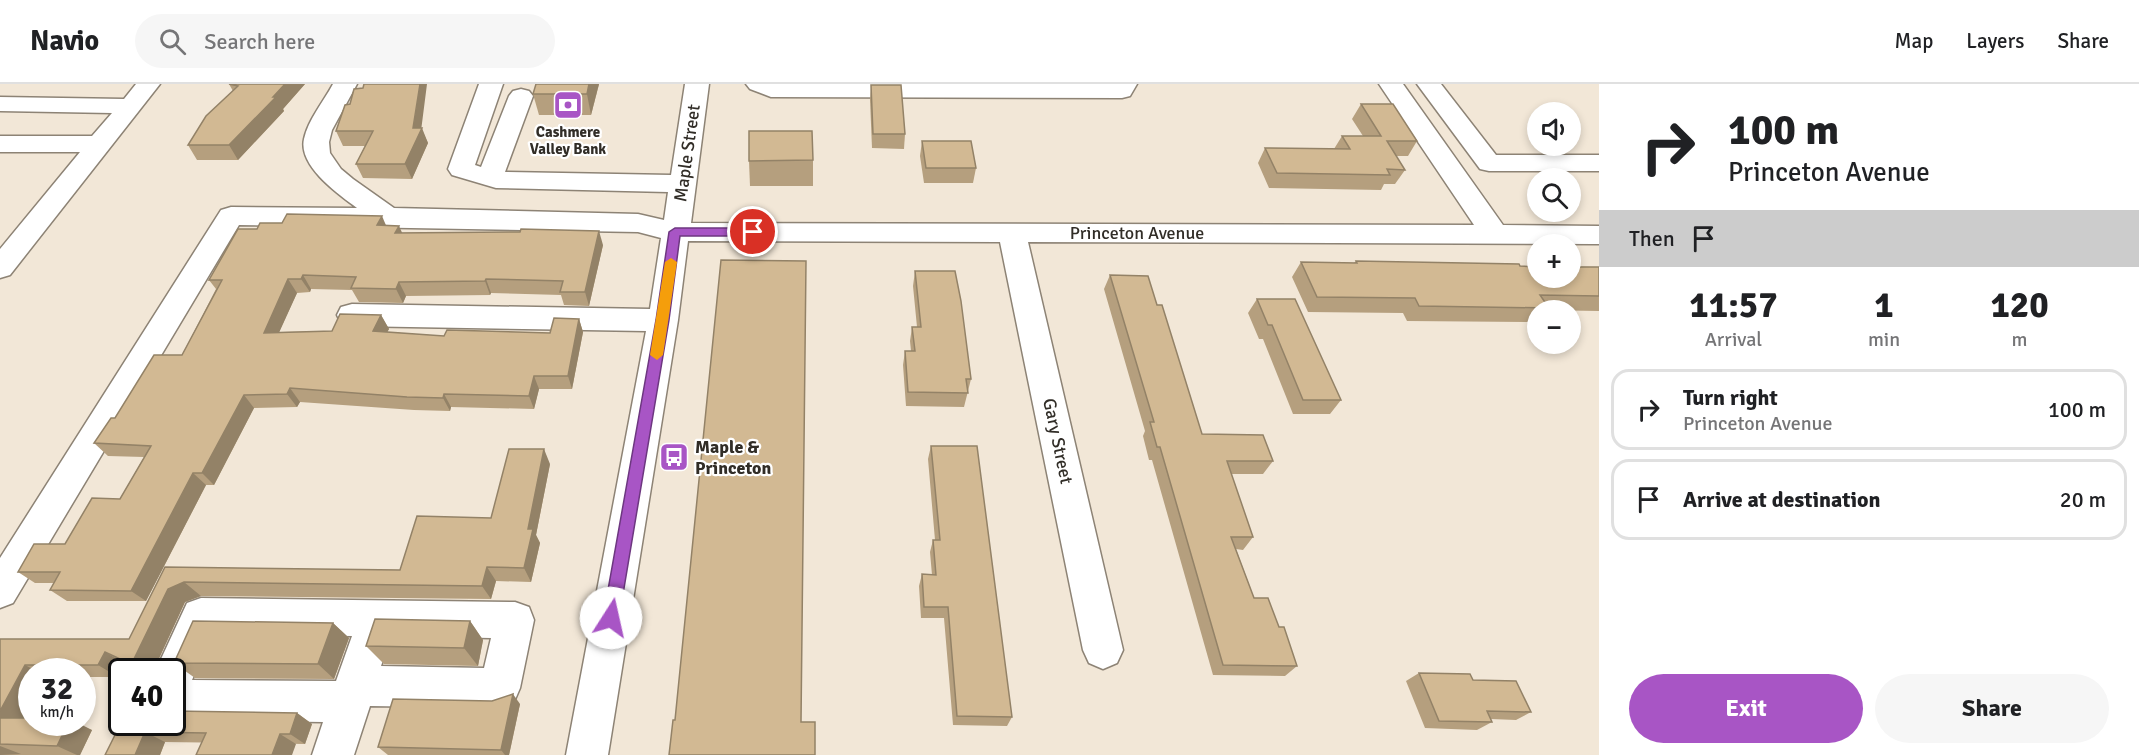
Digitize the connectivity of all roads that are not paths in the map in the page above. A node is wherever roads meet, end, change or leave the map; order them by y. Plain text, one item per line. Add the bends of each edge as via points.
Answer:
1 (148, 84) edge
2 (345, 84) edge
3 (491, 84) edge
4 (697, 84) edge
5 (758, 84) edge
6 (1125, 84) edge
7 (1391, 84) edge
8 (1429, 84) edge
9 (523, 88) edge
10 (0, 104) edge
11 (130, 106) junction
12 (0, 144) edge
13 (99, 144) junction
14 (1599, 163) edge
15 (490, 178) junction
16 (683, 184) junction
17 (388, 217) junction
18 (675, 232) junction
19 (1012, 232) junction
20 (1495, 235) junction
21 (1599, 235) edge
22 (0, 268) edge
23 (352, 315) edge
24 (663, 320) junction
25 (0, 591) edge
26 (377, 618) junction
27 (1103, 650) dead end
28 (182, 658) edge
29 (353, 694) junction
30 (186, 700) edge
31 (333, 755) edge
32 (587, 755) edge

1 - 11 street
2 - 17 street via 315,142 319,158 327,170
3 - 15 street via 461,168
4 - 16 street, Maple Street
5 - 6 street via 771,90 1110,91 1122,91
7 - 20 street
8 - 14 street via 1490,163
9 - 15 street
10 - 11 street
11 - 13 street
12 - 13 street
13 - 22 street
15 - 16 street
16 - 18 street, Maple Street
17 - 18 street, Princeton Avenue via 638,223
17 - 25 street, Princeton Avenue via 231,216
18 - 19 street, Princeton Avenue
18 - 24 street, Maple Street
19 - 20 street, Princeton Avenue
19 - 27 street, Gary Street
20 - 21 street, Princeton Avenue
23 - 24 street
24 - 32 street, Maple Street
26 - 28 street via 201,616
26 - 29 street
26 - 29 street via 515,620 500,688
29 - 30 street
29 - 31 street

